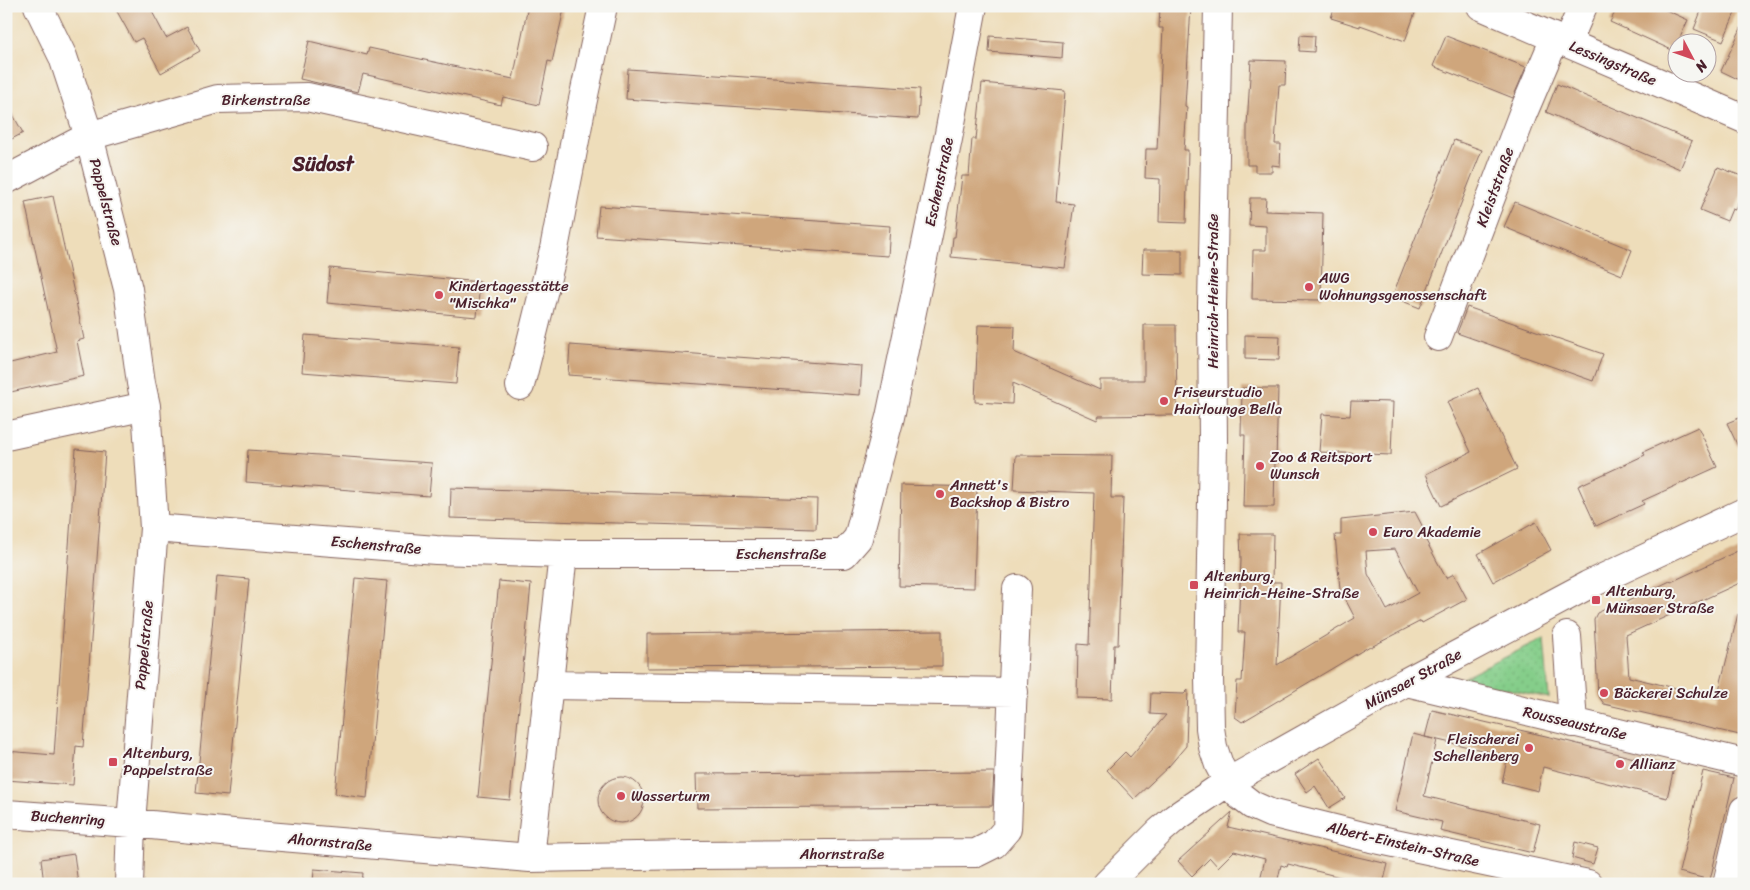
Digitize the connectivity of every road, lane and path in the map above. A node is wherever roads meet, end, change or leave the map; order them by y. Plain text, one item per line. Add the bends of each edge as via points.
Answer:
1 (38, 6) edge
2 (603, 6) edge
3 (973, 6) edge
4 (1218, 6) edge
5 (1481, 6) edge
6 (1583, 6) edge
7 (1561, 40) junction
8 (1744, 119) edge
9 (89, 136) junction
10 (533, 147) dead end
11 (6, 180) edge
12 (1438, 338) dead end
13 (520, 386) dead end
14 (146, 406) junction
15 (6, 436) edge
16 (1744, 512) edge
17 (154, 528) junction
18 (563, 554) junction
19 (1017, 589) dead end
20 (1567, 636) dead end
21 (1406, 682) junction
22 (548, 685) junction
23 (1014, 692) junction
24 (1573, 723) junction
25 (1744, 763) edge
26 (1228, 782) junction
27 (1744, 810) edge
28 (6, 814) edge
29 (130, 822) junction
30 (530, 858) junction
31 (129, 884) edge
32 (1107, 884) edge
33 (1588, 884) edge
34 (1727, 884) edge

1 - 9 street, Pappelstraße via 63,57
2 - 13 street via 554,249
3 - 18 street, Eschenstraße via 890,418 858,538 844,554
4 - 26 street, Heinrich-Heine-Straße via 1209,677 1213,746
5 - 7 street, Lessingstraße
6 - 7 street, Kleiststraße
7 - 8 street, Lessingstraße
7 - 12 street, Kleiststraße via 1523,113
9 - 10 street, Birkenstraße via 218,99 307,97
9 - 11 street
9 - 14 street, Pappelstraße via 128,289
14 - 15 street
14 - 17 street, Pappelstraße
16 - 21 street, Münsaer Straße via 1588,586
17 - 18 street, Eschenstraße via 436,550
17 - 29 street, Pappelstraße
18 - 22 street
19 - 23 street, Ahornstraße
20 - 24 street
21 - 24 street, Rousseaustraße
21 - 26 street, Münsaer Straße
22 - 23 street
22 - 30 street
23 - 30 street, Ahornstraße via 1007,829 994,844 976,853
24 - 25 street, Rousseaustraße
26 - 32 street, Münsaer Straße via 1170,822
26 - 33 street, Albert-Einstein-Straße via 1252,805 1270,813
27 - 34 street
28 - 29 street, Buchenring
29 - 30 street, Ahornstraße
29 - 31 street, Pappelstraße

